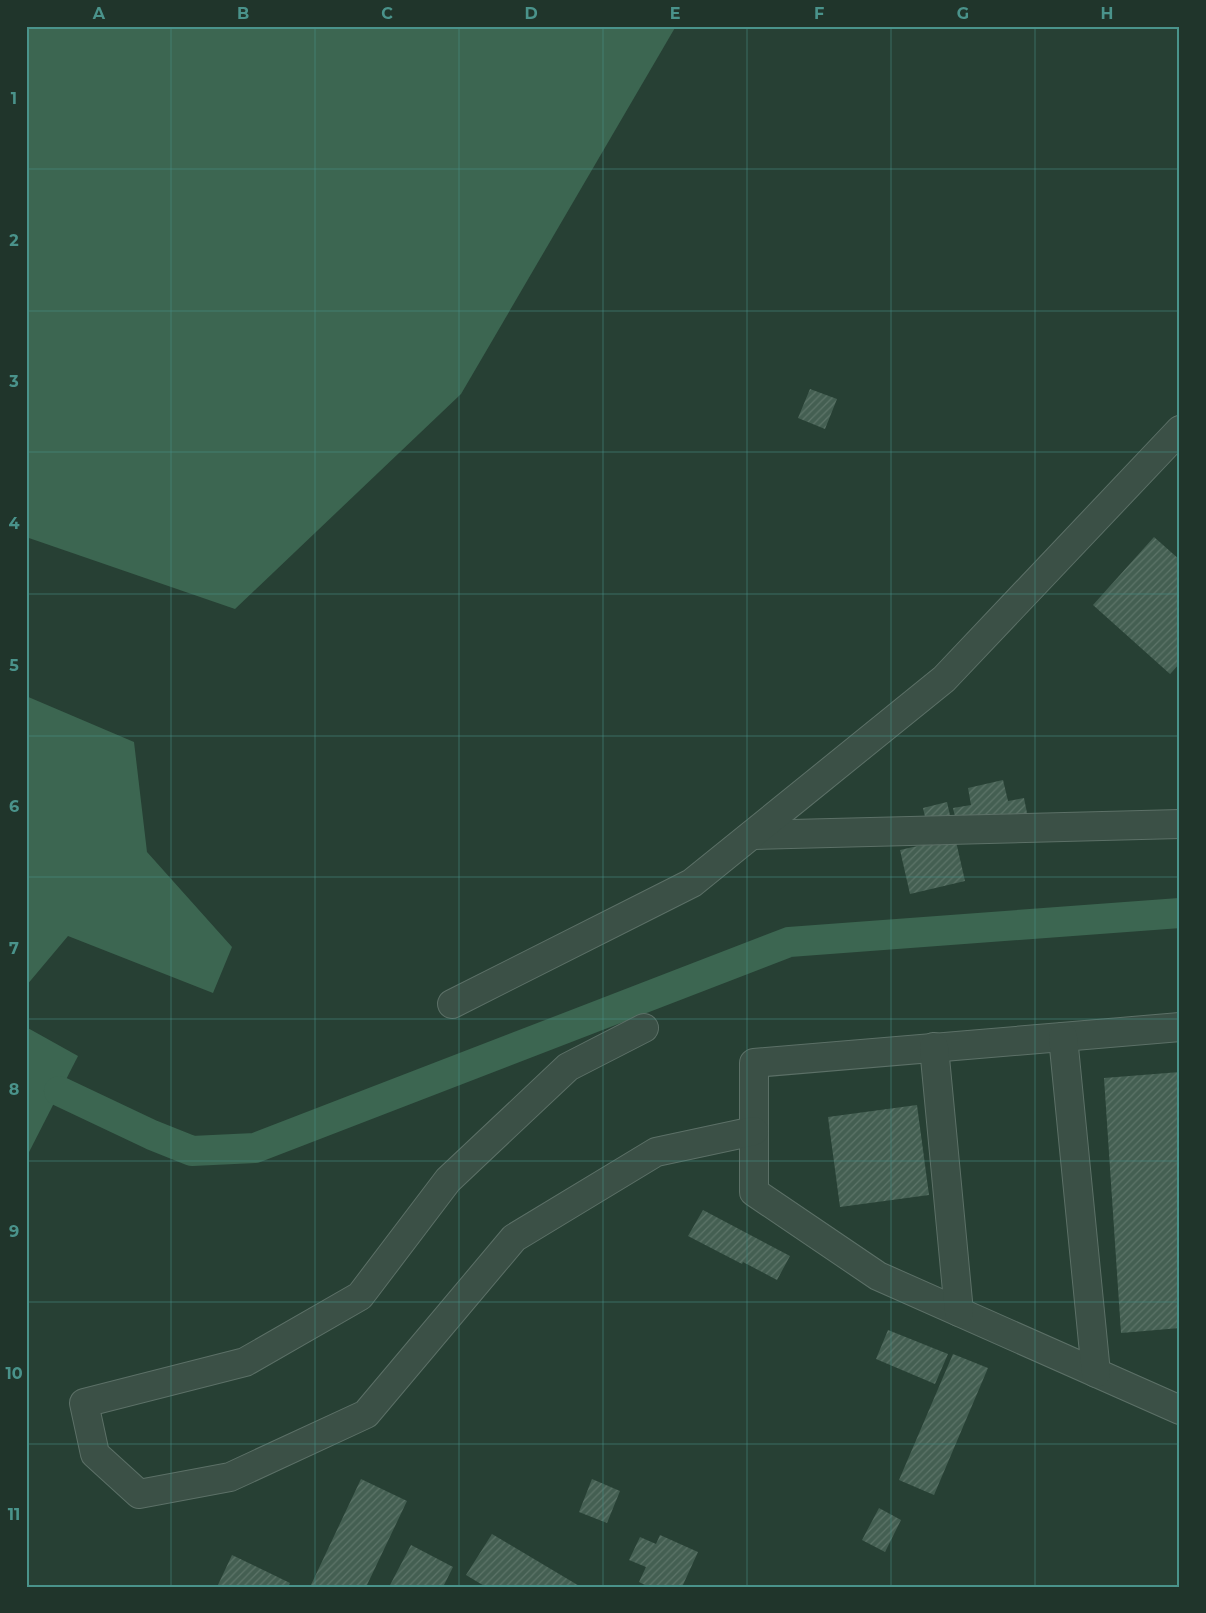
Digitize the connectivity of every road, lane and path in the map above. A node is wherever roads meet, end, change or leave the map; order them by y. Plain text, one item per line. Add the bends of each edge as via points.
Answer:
1 (1180, 430) edge
2 (1180, 824) edge
3 (752, 835) junction
4 (452, 1004) dead end
5 (1180, 1027) edge
6 (644, 1028) dead end
7 (1063, 1037) junction
8 (934, 1048) junction
9 (754, 1131) junction
10 (960, 1312) junction
11 (1096, 1373) junction
12 (1180, 1410) edge

1 - 3 lane via 944,679
2 - 3 lane
3 - 4 lane via 692,883
5 - 7 lane
6 - 9 lane via 568,1067 448,1180 360,1296 245,1362 84,1402 95,1454 139,1494 230,1477 366,1414 514,1238 656,1152
7 - 8 lane
7 - 11 lane
8 - 9 lane via 754,1062
8 - 10 lane
9 - 10 lane via 754,1192 878,1276
10 - 11 lane
11 - 12 lane

